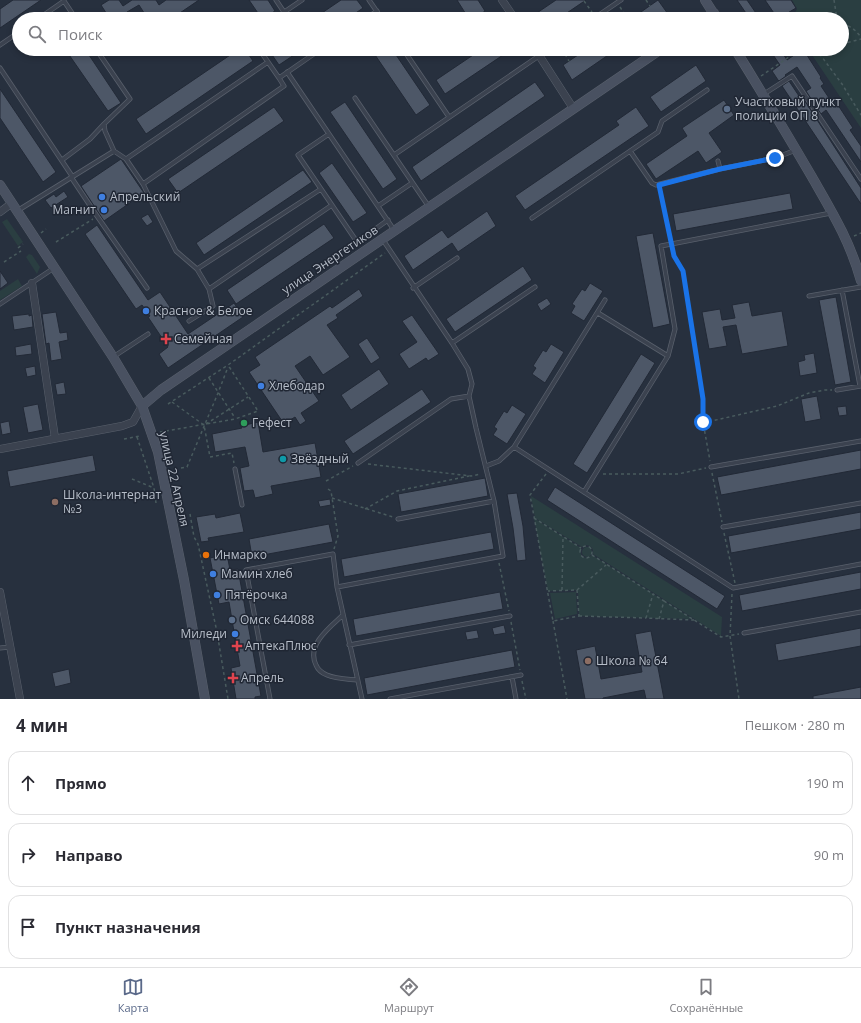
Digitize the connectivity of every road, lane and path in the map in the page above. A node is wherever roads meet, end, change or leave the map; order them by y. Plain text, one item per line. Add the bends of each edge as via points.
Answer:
1 (276, 0) edge
2 (302, 0) edge
3 (370, 0) edge
4 (502, 0) edge
5 (621, 0) edge
6 (646, 0) edge
7 (705, 0) edge
8 (834, 0) edge
9 (63, 1) edge
10 (584, 1) dead end
11 (617, 3) junction
12 (650, 6) dead end
13 (377, 11) edge
14 (48, 12) edge
15 (71, 12) edge
16 (284, 12) joint
17 (510, 12) edge
18 (590, 12) edge
19 (603, 12) edge
20 (623, 12) edge
21 (712, 12) edge
22 (836, 12) edge
23 (849, 26) edge
24 (12, 37) edge
25 (861, 38) edge
26 (849, 42) edge
27 (0, 45) edge
28 (101, 56) edge
29 (264, 56) edge
30 (311, 56) edge
31 (408, 56) edge
32 (539, 56) joint
33 (567, 56) edge
34 (651, 56) edge
35 (739, 56) edge
36 (790, 56) edge
37 (821, 56) edge
38 (570, 61) dead end
39 (268, 62) junction
40 (0, 68) edge
41 (287, 72) junction
42 (279, 78) junction
43 (754, 80) junction
44 (708, 90) dead end
45 (763, 95) junction
46 (355, 98) dead end
47 (573, 108) junction
48 (861, 115) edge
49 (449, 117) junction
50 (104, 124) junction
51 (329, 134) junction
52 (797, 150) junction
53 (114, 151) junction
54 (630, 151) junction
55 (394, 155) junction
56 (126, 159) junction
57 (62, 160) junction
58 (718, 161) dead end
59 (720, 169) junction
60 (72, 176) junction
61 (861, 179) edge
62 (412, 183) junction
63 (143, 184) junction
64 (0, 185) edge
65 (659, 185) junction
66 (321, 189) junction
67 (332, 205) junction
68 (378, 206) junction
69 (429, 206) junction
70 (14, 207) junction
71 (0, 212) edge
72 (833, 213) junction
73 (97, 216) junction
74 (532, 218) dead end
75 (388, 220) junction
76 (394, 230) junction
77 (382, 239) junction
78 (56, 242) dead end
79 (672, 243) junction
80 (23, 244) dead end
81 (18, 248) dead end
82 (389, 250) junction
83 (21, 251) dead end
84 (457, 258) dead end
85 (4, 262) dead end
86 (54, 268) junction
87 (197, 269) junction
88 (861, 281) edge
89 (32, 283) junction
90 (535, 287) dead end
91 (861, 287) edge
92 (147, 288) dead end
93 (413, 288) junction
94 (209, 289) junction
95 (842, 290) junction
96 (809, 296) dead end
97 (605, 300) dead end
98 (0, 304) edge
99 (598, 313) junction
100 (189, 322) dead end
101 (148, 334) dead end
102 (452, 343) junction
103 (668, 356) junction
104 (112, 357) junction
105 (228, 366) junction
106 (209, 378) junction
107 (861, 386) edge
108 (837, 390) joint
109 (218, 393) junction
110 (249, 396) junction
111 (470, 396) junction
112 (172, 402) junction
113 (168, 404) dead end
114 (142, 406) junction
115 (230, 409) junction
116 (235, 419) junction
117 (703, 423) junction
118 (204, 425) junction
119 (160, 432) dead end
120 (140, 436) dead end
121 (137, 437) junction
122 (55, 438) junction
123 (124, 439) dead end
124 (861, 442) edge
125 (514, 448) junction
126 (0, 449) edge
127 (358, 463) junction
128 (486, 466) junction
129 (711, 467) junction
130 (181, 468) dead end
131 (236, 469) joint
132 (549, 470) junction
133 (487, 473) junction
134 (595, 474) junction
135 (471, 476) junction
136 (132, 479) dead end
137 (326, 481) dead end
138 (154, 488) junction
139 (328, 489) dead end
140 (584, 492) junction
141 (332, 498) junction
142 (494, 501) junction
143 (156, 503) dead end
144 (861, 503) edge
145 (242, 505) dead end
146 (365, 509) junction
147 (190, 514) dead end
148 (534, 518) junction
149 (398, 519) joint
150 (723, 527) junction
151 (563, 536) junction
152 (581, 548) junction
153 (333, 554) junction
154 (592, 555) junction
155 (498, 557) junction
156 (607, 564) junction
157 (861, 564) edge
158 (337, 587) junction
159 (734, 588) junction
160 (562, 590) junction
161 (577, 590) junction
162 (548, 591) junction
163 (0, 592) edge
164 (653, 594) junction
165 (664, 601) junction
166 (861, 612) edge
167 (343, 615) junction
168 (510, 616) junction
169 (579, 616) junction
170 (646, 618) junction
171 (659, 619) junction
172 (694, 620) junction
173 (553, 621) junction
174 (744, 633) joint
175 (730, 636) junction
176 (11, 646) junction
177 (349, 646) junction
178 (0, 648) edge
179 (521, 675) junction
180 (512, 677) junction
181 (357, 680) junction
182 (20, 699) edge
183 (205, 699) edge
184 (228, 699) edge
185 (270, 699) edge
186 (362, 699) edge
187 (390, 699) edge
188 (516, 699) edge
189 (526, 699) edge
190 (567, 699) edge
191 (739, 699) edge

1 - 16 lane
2 - 16 lane
3 - 13 lane
4 - 17 street
5 - 11 lane
6 - 12 path
7 - 21 main road
8 - 22 path
9 - 14 lane
9 - 15 lane
10 - 18 path
11 - 19 lane
11 - 20 path
23 - 25 path
24 - 27 lane
25 - 26 path
28 - 50 lane via 130,99
29 - 39 lane
30 - 41 lane
31 - 49 lane
32 - 47 street
32 - 49 lane
33 - 38 path
34 - 47 main road, улица Энергетиков
35 - 43 main road
36 - 43 path
37 - 48 path
39 - 42 lane
39 - 56 lane
40 - 57 lane
41 - 42 lane
41 - 51 lane
42 - 63 lane via 284,86
43 - 45 main road
44 - 54 lane via 662,121 658,132
45 - 52 main road
45 - 61 lane via 792,76
46 - 55 lane
47 - 69 main road, улица Энергетиков
49 - 55 lane
50 - 53 lane
50 - 57 lane via 90,139
51 - 66 lane via 298,155
51 - 68 lane
52 - 59 lane via 775,158
52 - 72 main road
53 - 56 lane
53 - 60 lane
54 - 65 lane via 652,183
54 - 74 lane
55 - 62 lane
56 - 63 lane
57 - 60 lane
58 - 59 lane
59 - 65 lane
60 - 70 lane
60 - 73 lane
62 - 68 lane
62 - 69 lane
63 - 87 lane via 176,250
64 - 70 main road, улица 22 Апреля
65 - 79 path
66 - 67 lane
66 - 87 lane
67 - 75 lane via 357,242
67 - 94 lane
68 - 75 lane
69 - 76 main road, улица Энергетиков
70 - 71 street
70 - 86 main road, улица 22 Апреля
72 - 79 lane
72 - 88 main road via 846,238
73 - 78 path
73 - 92 lane
75 - 76 lane
76 - 77 main road, улица Энергетиков
77 - 82 lane
77 - 114 main road, улица Энергетиков via 160,390
79 - 103 lane via 661,246 675,329
79 - 117 path via 674,256 683,271 703,399
80 - 81 path
82 - 93 lane
82 - 105 path
83 - 85 path
84 - 93 lane
86 - 89 lane
86 - 104 main road, улица 22 Апреля
87 - 94 lane
89 - 98 lane
89 - 122 street
90 - 102 lane
91 - 95 lane
93 - 102 lane
94 - 100 lane via 213,306
95 - 96 lane
95 - 107 lane
97 - 99 lane
99 - 103 lane
99 - 125 lane
101 - 104 lane
102 - 111 lane via 468,370 472,384
103 - 134 lane
104 - 114 main road, улица 22 Апреля
105 - 106 path
105 - 109 path
105 - 110 path
106 - 109 path
106 - 112 path
107 - 108 lane
108 - 117 path via 825,390 777,406
109 - 115 path
109 - 118 path
110 - 115 path
110 - 116 path via 258,411
111 - 127 lane via 452,400
111 - 128 lane
112 - 113 path
112 - 118 path
114 - 122 street, улица Энергетиков via 133,422
114 - 183 main road, улица 22 Апреля via 158,452
115 - 116 path
115 - 118 path
116 - 118 path
117 - 129 path
118 - 119 path
118 - 130 path via 187,467
118 - 131 path via 210,457 232,453
120 - 121 path
121 - 123 path
121 - 138 path
122 - 126 street, улица Энергетиков
124 - 129 lane
125 - 128 lane via 498,461
125 - 132 lane
127 - 135 path
127 - 137 path
128 - 133 lane
129 - 134 path via 678,474
129 - 150 path
131 - 145 lane
132 - 140 lane
132 - 148 path via 530,495
133 - 135 path
133 - 142 lane
134 - 140 lane
135 - 146 path via 397,491
136 - 138 path
138 - 143 path
139 - 141 path
140 - 159 lane
141 - 146 path
141 - 153 path via 338,536
142 - 149 lane
142 - 155 lane via 504,556
144 - 150 lane
146 - 149 path
147 - 184 path via 216,625
148 - 151 path
148 - 162 path
150 - 159 path
151 - 152 path
151 - 160 path
152 - 154 path via 591,547
152 - 154 path via 582,556 588,558
153 - 158 lane
153 - 185 lane via 246,570
154 - 156 path
155 - 158 lane
155 - 168 path
156 - 161 path
156 - 164 path
157 - 159 lane
158 - 167 lane
159 - 175 path
160 - 161 path
160 - 162 path
161 - 169 path
162 - 173 path
163 - 176 street
164 - 165 path
164 - 170 path
165 - 171 path
165 - 172 path
166 - 174 lane
167 - 177 lane
167 - 181 lane via 315,647 313,660 318,670 327,676
168 - 177 lane
168 - 179 path
169 - 170 path
169 - 173 path
170 - 171 path
171 - 172 path
172 - 175 path via 721,637
173 - 190 path
174 - 175 path
175 - 191 path
176 - 178 lane
176 - 182 street
177 - 181 lane
179 - 180 lane
179 - 189 path
180 - 187 lane
180 - 188 lane
181 - 186 lane

